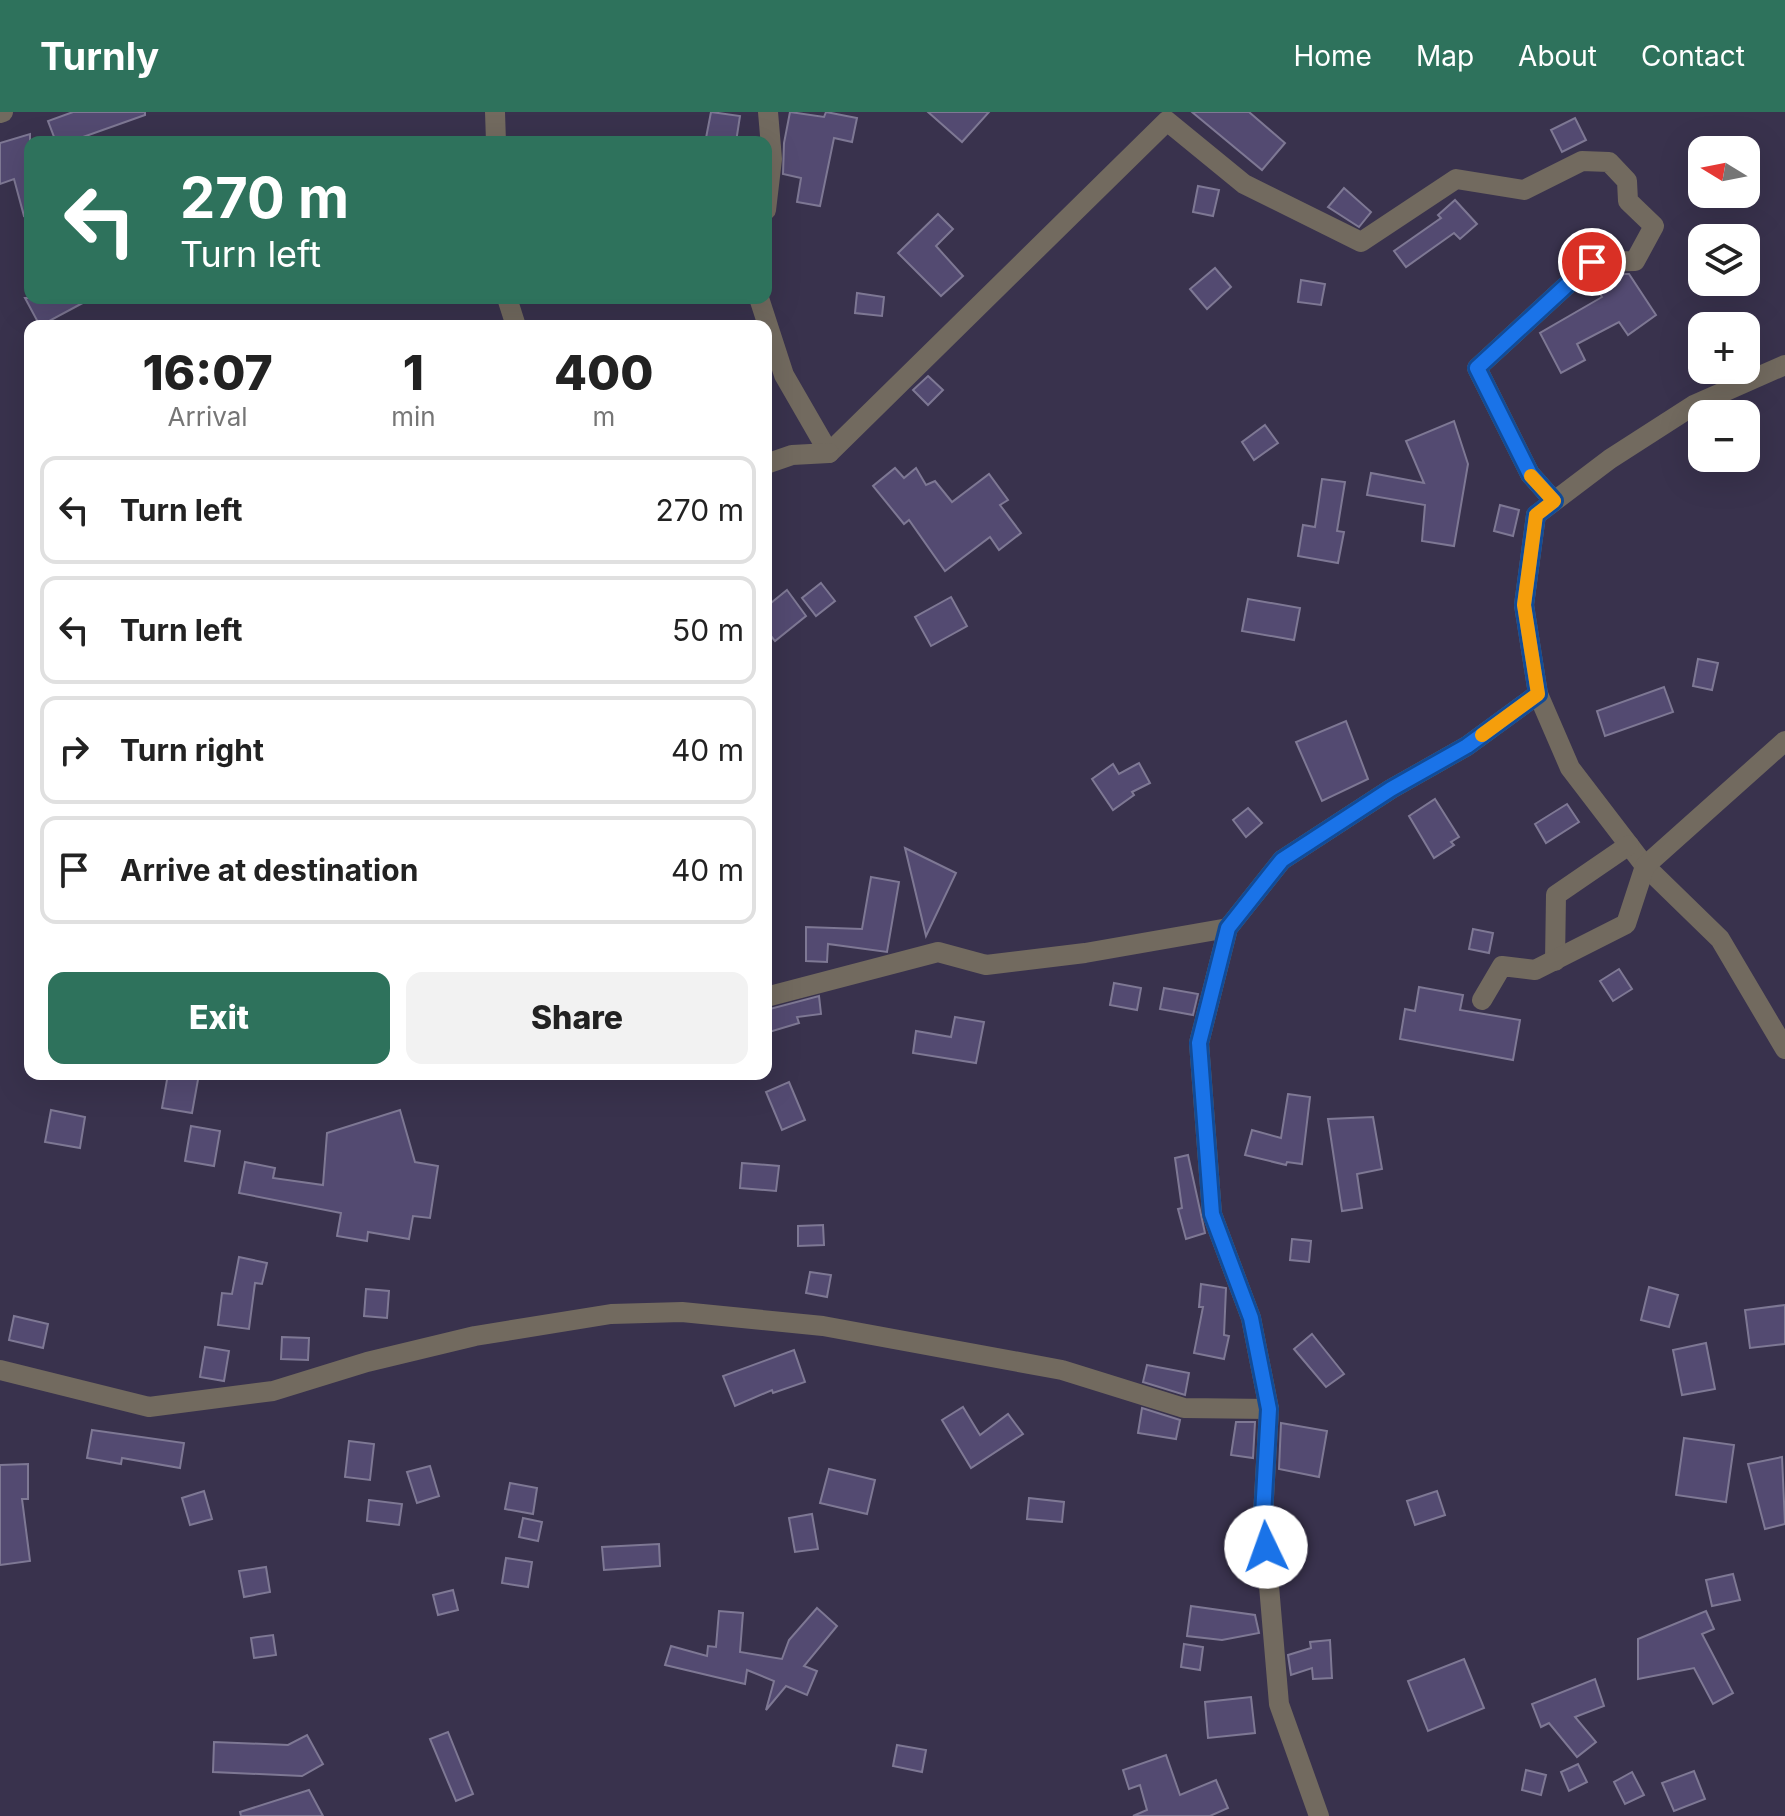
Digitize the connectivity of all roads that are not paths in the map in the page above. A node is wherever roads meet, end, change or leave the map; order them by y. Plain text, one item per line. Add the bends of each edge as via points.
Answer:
1 (495, 112) edge
2 (768, 112) edge
3 (1162, 116) edge
4 (496, 136) edge
5 (770, 136) edge
6 (772, 338) edge
7 (1785, 365) edge
8 (829, 453) junction
9 (772, 462) edge
10 (1554, 501) junction
11 (1538, 694) junction
12 (1785, 741) edge
13 (1629, 845) junction
14 (1645, 866) junction
15 (1228, 928) junction
16 (1555, 961) junction
17 (772, 995) edge
18 (1482, 1000) dead end
19 (1785, 1049) edge
20 (0, 1370) edge
21 (1269, 1409) junction
22 (1319, 1816) edge

1 - 4 street
2 - 5 street
3 - 8 street
3 - 10 street via 1244,184 1361,242 1456,179 1524,190 1582,161 1609,162 1627,181 1628,201 1654,226 1635,261 1592,262 1477,368 1530,474
6 - 8 street via 784,375
7 - 10 street via 1694,405
8 - 9 street
10 - 11 street via 1536,515 1524,605
11 - 13 street via 1570,768
11 - 15 street via 1467,746 1282,860
12 - 14 street
13 - 14 street
13 - 16 street via 1556,895
14 - 16 street via 1626,924
14 - 19 street via 1720,939
15 - 17 street via 986,965 938,952
15 - 21 street via 1199,1043 1212,1214 1251,1318
16 - 18 street via 1535,970 1502,966
20 - 21 street via 149,1407 273,1391 475,1336 611,1314 682,1312 823,1326 1062,1370 1184,1408
21 - 22 street via 1263,1515 1279,1704

